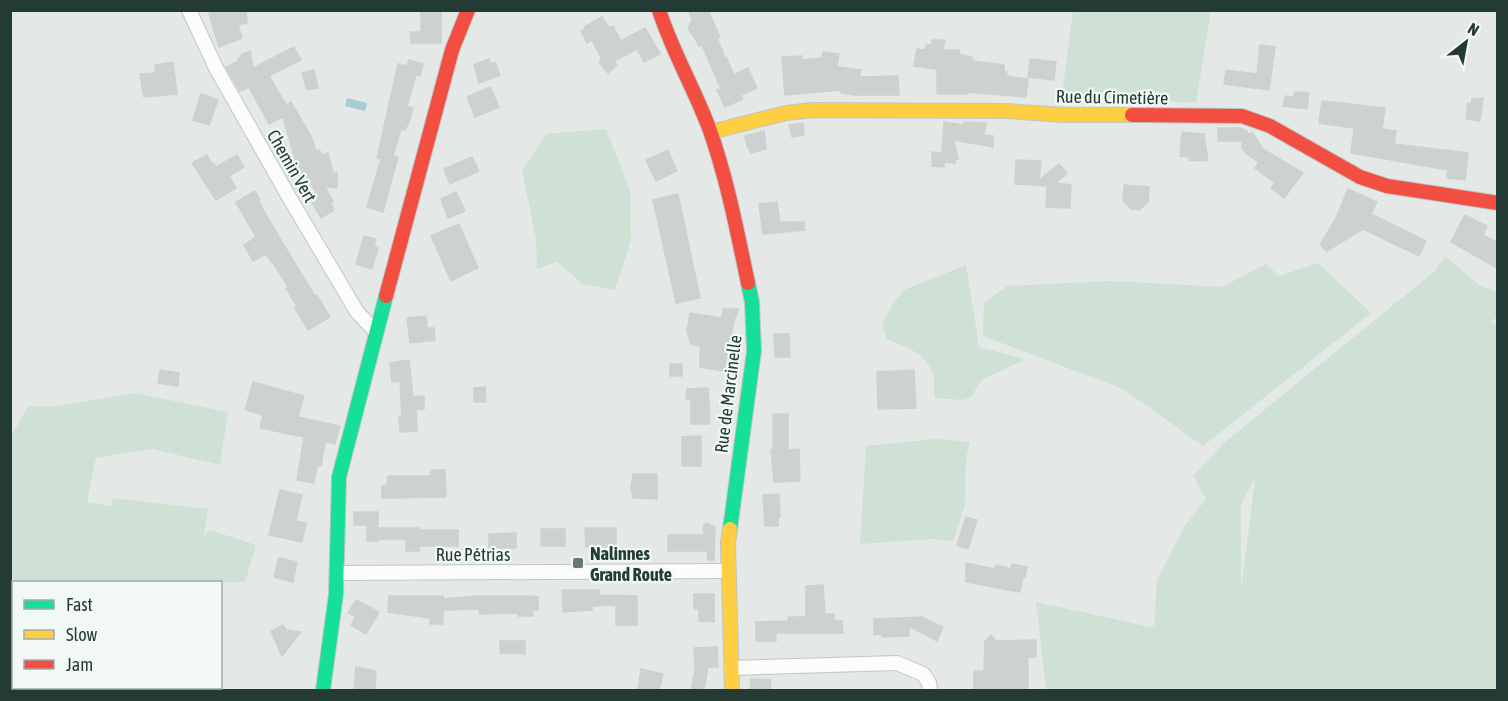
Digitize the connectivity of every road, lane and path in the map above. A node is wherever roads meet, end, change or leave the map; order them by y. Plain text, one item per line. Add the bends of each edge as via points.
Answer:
1 (189, 10) edge
2 (468, 10) edge
3 (659, 10) edge
4 (711, 132) junction
5 (1497, 203) edge
6 (376, 332) junction
7 (728, 571) junction
8 (337, 573) junction
9 (731, 668) junction
10 (324, 690) edge
11 (732, 690) edge
12 (930, 690) edge

1 - 6 street, Chemin Vert via 216,68 295,207 357,312
2 - 6 street via 452,50
3 - 4 street, Rue de Marcinelle
4 - 5 street, Rue du Cimetière via 813,110 1242,116 1270,126 1360,177 1437,195
4 - 7 street, Rue de Marcinelle via 737,224 754,325 753,359 731,508
6 - 8 street via 339,477
7 - 8 street, Rue Pétrias
7 - 9 street, Rue de Marcinelle
8 - 10 street
9 - 11 street, Rue de Marcinelle
9 - 12 street via 897,663 923,674

